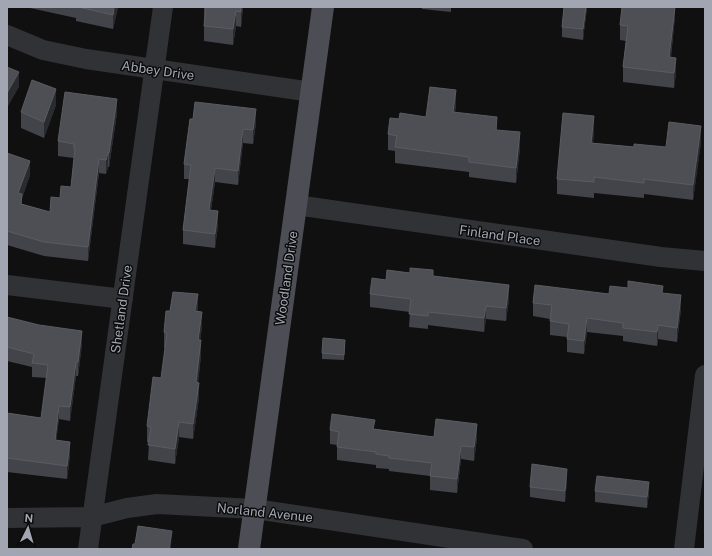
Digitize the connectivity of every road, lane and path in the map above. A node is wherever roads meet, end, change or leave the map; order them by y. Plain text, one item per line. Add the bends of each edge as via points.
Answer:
1 (163, 7) edge
2 (323, 7) edge
3 (7, 35) edge
4 (155, 69) junction
5 (312, 92) junction
6 (296, 205) junction
7 (705, 261) edge
8 (7, 286) edge
9 (122, 299) junction
10 (705, 375) edge
11 (255, 509) junction
12 (92, 517) junction
13 (7, 518) edge
14 (88, 549) edge
15 (249, 549) edge
16 (523, 549) edge
17 (684, 549) edge

1 - 4 street, Shetland Drive
2 - 5 main road, Woodland Drive
3 - 4 street, Abbey Drive via 44,50
4 - 5 street, Abbey Drive
4 - 9 street, Shetland Drive
5 - 6 main road, Woodland Drive
6 - 7 street, Finland Place via 637,254
6 - 11 main road, Woodland Drive
8 - 9 street
9 - 12 street, Shetland Drive
10 - 17 street
11 - 12 street, Norland Avenue via 157,504
11 - 15 main road, Woodland Drive
11 - 16 street, Norland Avenue
12 - 13 street, Norland Avenue
12 - 14 street, Shetland Drive

